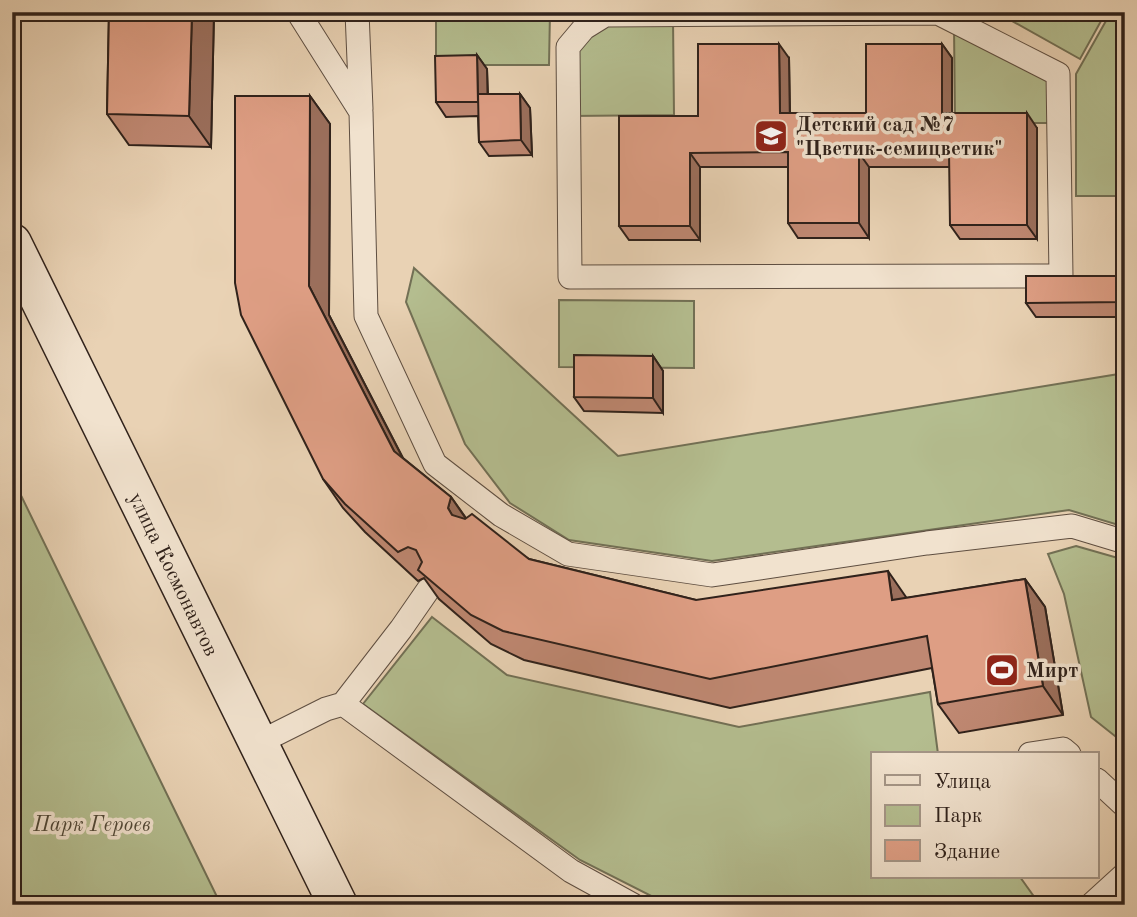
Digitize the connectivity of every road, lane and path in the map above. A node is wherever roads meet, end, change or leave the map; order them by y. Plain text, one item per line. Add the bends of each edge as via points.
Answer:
1 (298, 12) edge
2 (357, 12) edge
3 (361, 112) junction
4 (12, 243) edge
5 (1061, 276) junction
6 (1086, 276) edge
7 (501, 515) junction
8 (482, 534) edge
9 (1125, 542) edge
10 (428, 590) edge
11 (344, 704) junction
12 (258, 743) junction
13 (1043, 752) edge
14 (1067, 752) edge
15 (1098, 781) edge
16 (1125, 806) edge
17 (1125, 874) edge
18 (338, 905) edge
19 (633, 905) edge
20 (1091, 905) edge

1 - 3 lane
2 - 3 lane
3 - 7 lane via 366,316 435,464
4 - 12 street, улица Космонавтов
5 - 5 lane via 1058,75 938,13 605,15 584,28 568,47 570,277
5 - 6 lane
7 - 8 lane
7 - 9 lane via 568,554 712,575 1072,526
10 - 11 lane
11 - 12 lane
11 - 19 lane via 570,871
12 - 18 street, улица Космонавтов
13 - 14 lane
15 - 16 lane
17 - 20 lane

